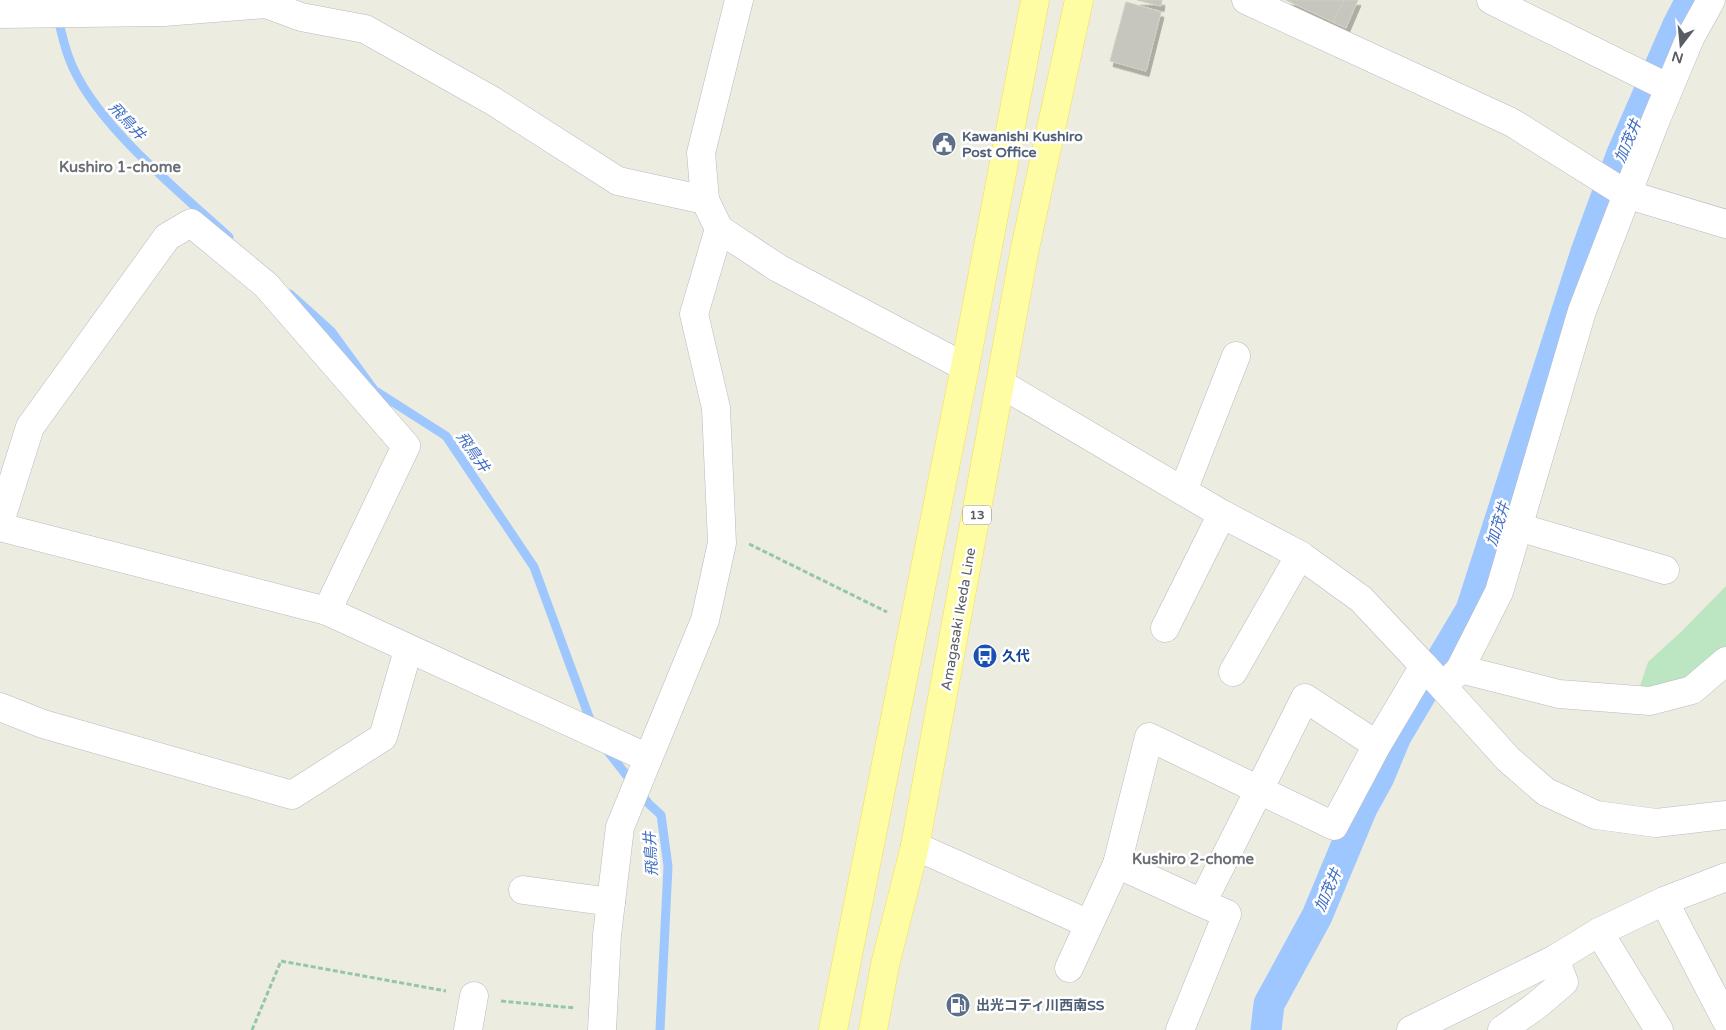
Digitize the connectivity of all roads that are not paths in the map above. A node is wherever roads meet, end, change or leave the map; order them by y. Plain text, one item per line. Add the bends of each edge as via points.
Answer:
1 (1035, 0) edge
2 (1079, 0) edge
3 (1246, 0) edge
4 (1491, 0) edge
5 (1711, 0) edge
6 (734, 1) edge
7 (266, 2) edge
8 (162, 6) edge
9 (0, 14) edge
10 (1669, 88) junction
11 (1626, 194) junction
12 (704, 200) junction
13 (1726, 224) edge
14 (720, 229) junction
15 (1236, 356) dead end
16 (965, 367) junction
17 (1001, 384) junction
18 (1183, 491) junction
19 (1222, 514) junction
20 (0, 522) edge
21 (0, 527) edge
22 (1518, 527) junction
23 (1300, 555) junction
24 (1665, 570) dead end
25 (327, 611) junction
26 (1165, 628) dead end
27 (408, 650) junction
28 (1726, 661) edge
29 (1424, 666) junction
30 (1233, 672) dead end
31 (1451, 678) junction
32 (0, 706) edge
33 (1377, 745) junction
34 (648, 758) junction
35 (1259, 790) junction
36 (1726, 816) edge
37 (915, 846) junction
38 (1117, 864) junction
39 (1726, 877) edge
40 (524, 890) dead end
41 (1664, 901) junction
42 (611, 902) junction
43 (1202, 903) junction
44 (1088, 924) junction
45 (1599, 932) junction
46 (1555, 958) junction
47 (1069, 968) dead end
48 (474, 996) road end
49 (602, 1020) edge
50 (1726, 1020) edge
51 (468, 1030) edge
52 (833, 1030) edge
53 (873, 1030) edge
54 (1180, 1030) edge
55 (1411, 1030) edge
56 (1502, 1030) edge
57 (1659, 1030) edge

1 - 16 main road
2 - 17 main road, Amagasaki Ikeda Line / 13 via 1024,253
3 - 11 street via 1511,122
4 - 10 street
5 - 10 street via 1690,38
6 - 12 street via 701,153
7 - 8 street
7 - 12 street via 301,17 365,29 493,101 618,180
8 - 9 street
10 - 11 street
11 - 13 street
11 - 22 street via 1582,311
12 - 14 street
14 - 16 street via 778,268
14 - 34 street via 694,314 716,408 722,543 705,620
15 - 18 street
16 - 52 main road
17 - 18 street
17 - 37 main road, Amagasaki Ikeda Line / 13
18 - 19 street
19 - 23 street
19 - 26 street
20 - 25 street via 30,427 167,237 191,223 266,285 406,446
21 - 25 street
22 - 24 street
22 - 31 street via 1499,592
23 - 29 street via 1362,599
23 - 30 street
25 - 27 street
27 - 32 street via 383,737 292,795 43,724
27 - 34 street
28 - 31 street via 1692,690 1650,701 1559,694
29 - 31 street
29 - 33 street
31 - 36 street via 1508,759 1546,792 1596,816 1656,823
33 - 35 street via 1334,826
33 - 35 street via 1305,698
34 - 42 street via 620,828
35 - 38 street via 1149,737
35 - 43 street
37 - 44 street
37 - 53 main road, Amagasaki Ikeda Line / 13 via 885,965
38 - 43 street
38 - 44 street
39 - 41 street
40 - 42 street
41 - 45 street
41 - 50 street
42 - 49 street
43 - 54 street via 1227,914
44 - 47 street
45 - 46 street
45 - 57 street
46 - 55 street
46 - 56 street via 1564,982
48 - 51 street

